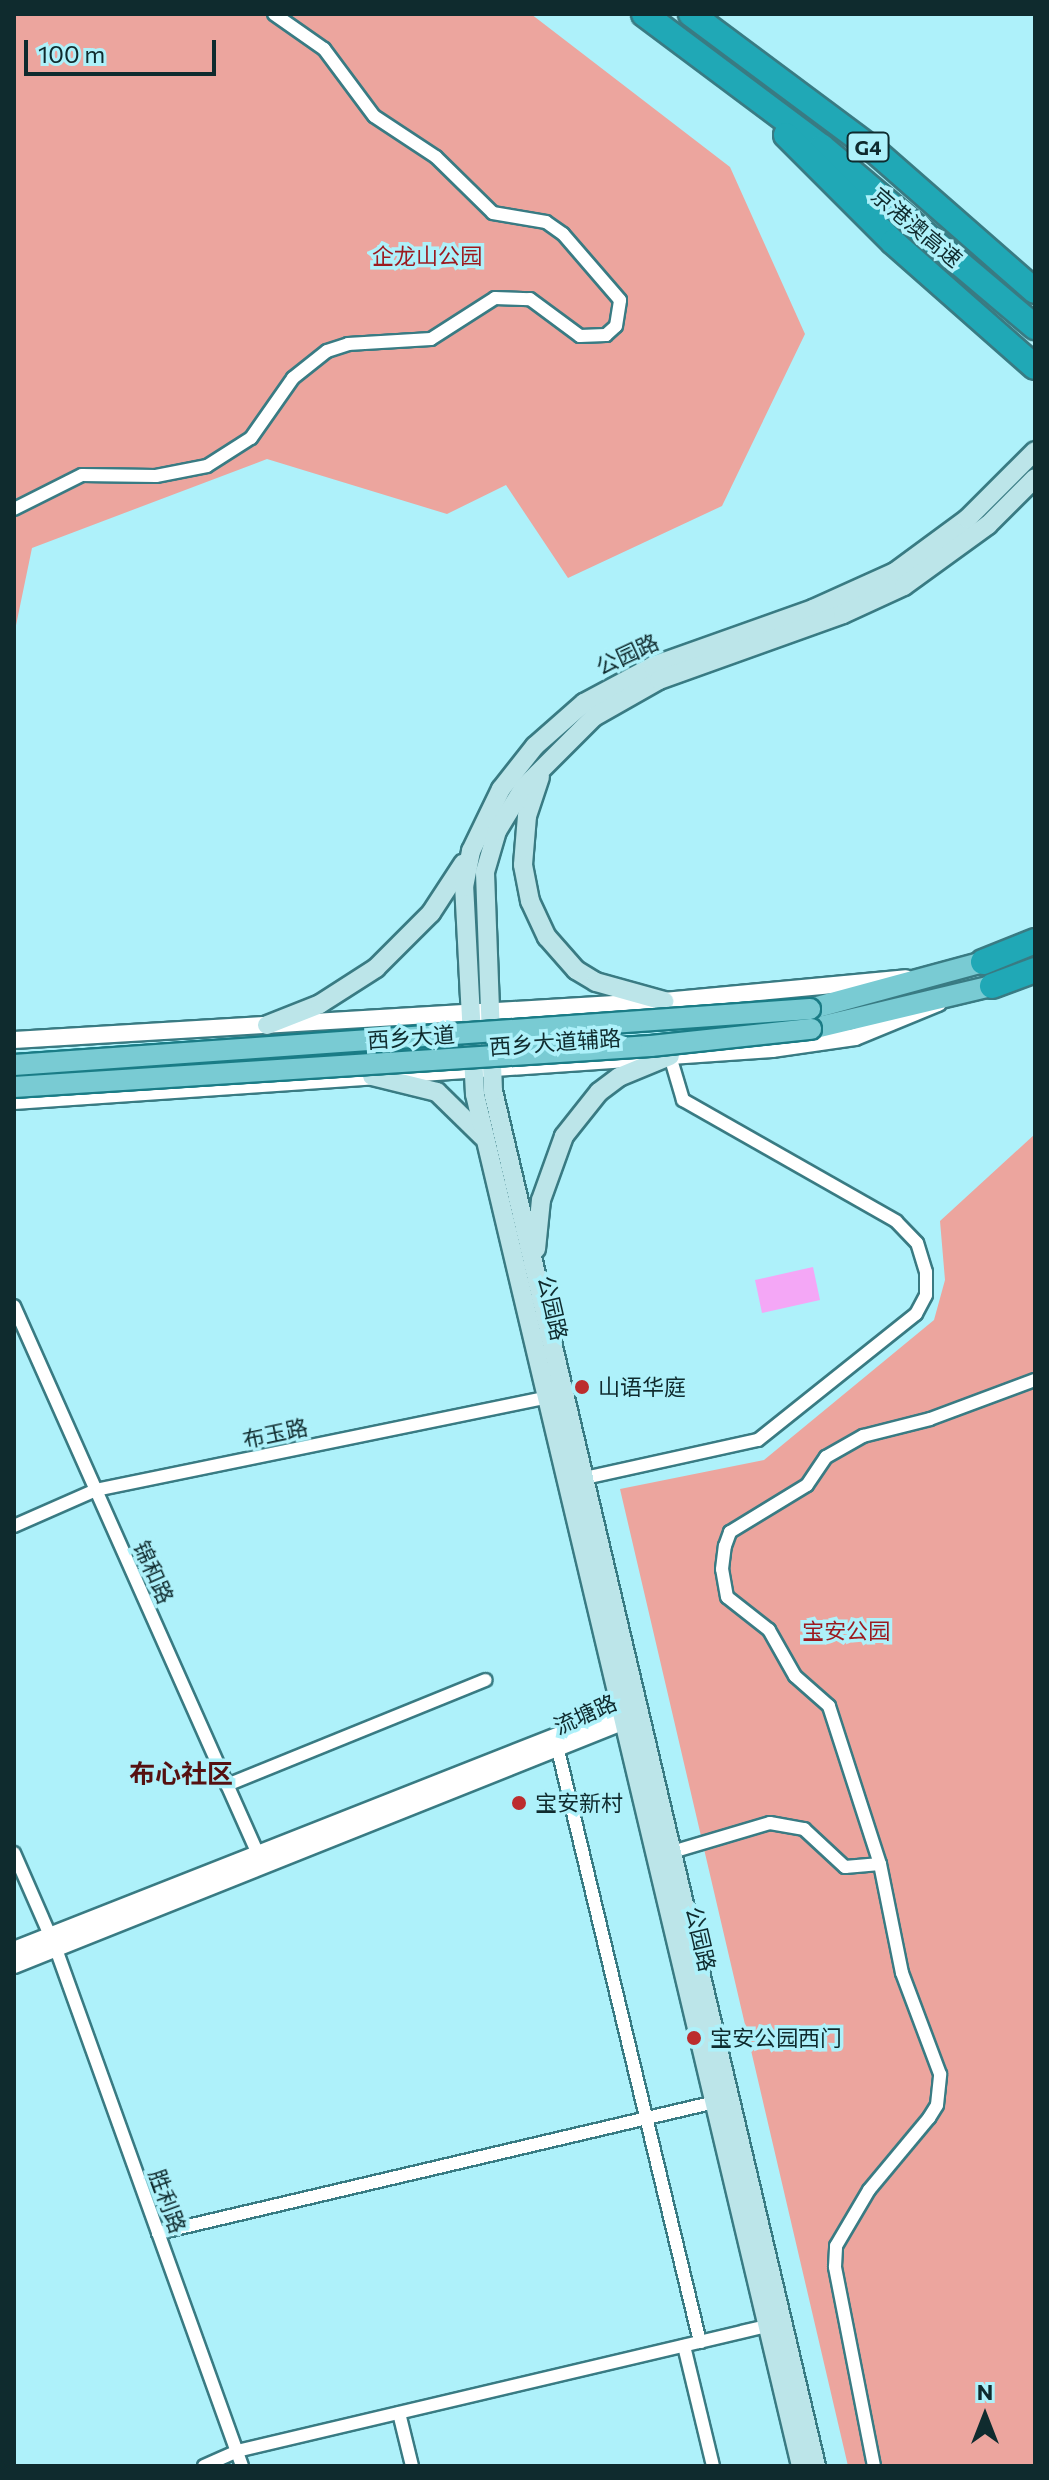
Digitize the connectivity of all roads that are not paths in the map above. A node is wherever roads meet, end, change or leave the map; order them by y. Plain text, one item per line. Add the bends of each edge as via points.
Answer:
1 (274, 14) edge
2 (644, 14) edge
3 (691, 14) edge
4 (728, 77) junction
5 (944, 212) junction
6 (1035, 273) edge
7 (1035, 291) edge
8 (1035, 327) edge
9 (1035, 367) edge
10 (1035, 451) edge
11 (1035, 478) edge
12 (14, 509) edge
13 (550, 756) junction
14 (471, 851) junction
15 (1035, 941) edge
16 (983, 962) joint
17 (1035, 970) edge
18 (933, 977) junction
19 (992, 986) joint
20 (946, 998) junction
21 (664, 1001) junction
22 (610, 1004) junction
23 (488, 1011) junction
24 (468, 1013) junction
25 (810, 1019) junction
26 (340, 1020) junction
27 (267, 1025) junction
28 (14, 1040) edge
29 (670, 1056) junction
30 (606, 1060) junction
31 (14, 1065) edge
32 (490, 1068) junction
33 (470, 1070) junction
34 (363, 1077) junction
35 (14, 1087) edge
36 (14, 1101) edge
37 (490, 1149) junction
38 (535, 1271) junction
39 (14, 1306) edge
40 (1035, 1380) edge
41 (549, 1397) junction
42 (576, 1480) junction
43 (96, 1490) junction
44 (14, 1526) edge
45 (486, 1680) dead end
46 (629, 1715) junction
47 (558, 1750) junction
48 (227, 1785) junction
49 (672, 1852) junction
50 (14, 1853) edge
51 (258, 1854) junction
52 (880, 1864) junction
53 (53, 1942) junction
54 (14, 1950) edge
55 (14, 1965) edge
56 (715, 2102) junction
57 (646, 2118) junction
58 (158, 2233) junction
59 (775, 2324) junction
60 (700, 2342) junction
61 (684, 2346) junction
62 (399, 2413) junction
63 (237, 2451) junction
64 (204, 2466) edge
65 (242, 2466) edge
66 (412, 2466) edge
67 (713, 2466) edge
68 (801, 2466) edge
69 (816, 2466) edge
70 (874, 2466) edge

1 - 12 street via 324,49 374,116 436,157 493,213 546,222 563,234 620,300 616,326 606,335 580,336 530,299 495,298 431,339 348,344 327,351 293,378 251,438 207,466 156,476 82,475
2 - 4 highway, 京港澳高速 / G4
3 - 5 highway, 京港澳高速 / G4 via 876,152
4 - 8 highway, 京港澳高速 / G4 via 822,147
4 - 9 highway via 893,242
5 - 6 highway
5 - 7 highway, 京港澳高速 / G4
10 - 14 main road, 公园路 via 967,519 895,572 813,609 653,666 584,703 518,765 488,811
11 - 13 main road, 公园路 via 977,534 904,586 641,689 594,717
13 - 21 main road via 524,831 525,882 537,918 576,970 617,992
13 - 23 main road, 公园路 via 514,802 488,858
14 - 24 main road, 公园路 via 463,901
14 - 27 main road via 431,913 376,968 338,995
15 - 16 highway
16 - 18 main road
17 - 19 highway
18 - 21 street, 西乡大道辅路 via 859,979
18 - 25 main road
19 - 20 main road
20 - 25 main road
20 - 29 street, 西乡大道辅路 via 920,1014 855,1037
21 - 22 street, 西乡大道辅路
22 - 23 street, 西乡大道辅路
22 - 30 street via 594,1009 582,1027 585,1048
23 - 24 street, 西乡大道辅路
23 - 32 main road, 公园路
24 - 26 street, 西乡大道辅路
24 - 33 main road, 公园路
25 - 31 main road, 西乡大道, bridge
25 - 35 main road, 西乡大道, bridge via 651,1046
26 - 27 street, 西乡大道辅路
26 - 34 street via 362,1031 369,1047
27 - 28 street, 西乡大道辅路
29 - 30 street, 西乡大道辅路
29 - 38 main road via 599,1092 564,1136 541,1200
29 - 42 street via 683,1100 896,1221 917,1243 926,1295 916,1314 758,1440
30 - 32 street, 西乡大道辅路
32 - 33 street, 西乡大道辅路
32 - 38 main road, 公园路
33 - 34 street, 西乡大道辅路
33 - 37 main road, 公园路
34 - 36 street, 西乡大道辅路
34 - 37 main road via 437,1092 475,1125
37 - 41 main road, 公园路
38 - 42 main road, 公园路
39 - 43 street, 锦和路
40 - 52 street via 944,1415 863,1436 826,1457 807,1485 730,1532 725,1546 727,1597 769,1630 795,1676 829,1706
41 - 42 main road, 公园路
41 - 43 street, 布玉路
42 - 46 main road, 公园路
43 - 44 street, 布玉路
43 - 48 street, 锦和路
45 - 48 street
46 - 47 street, 流塘路
46 - 49 main road, 公园路
46 - 51 street, 流塘路
46 - 56 main road, 公园路
47 - 53 street, 流塘路
47 - 57 street
48 - 51 street, 锦和路
49 - 52 street via 770,1823 804,1829 845,1867
49 - 59 main road, 公园路
50 - 53 street, 胜利路
51 - 53 street, 流塘路
52 - 70 street via 902,1973 940,2074 940,2089 929,2118 869,2190 836,2246 835,2267
53 - 54 street, 流塘路
53 - 55 street, 流塘路
53 - 58 street, 胜利路
56 - 57 street
56 - 59 main road, 公园路
57 - 58 street
57 - 60 street
58 - 63 street, 胜利路
59 - 60 street
59 - 68 main road, 公园路
59 - 69 main road, 公园路
60 - 61 street
61 - 62 street
61 - 67 street
62 - 63 street
62 - 66 street
63 - 64 street
63 - 65 street, 胜利路

